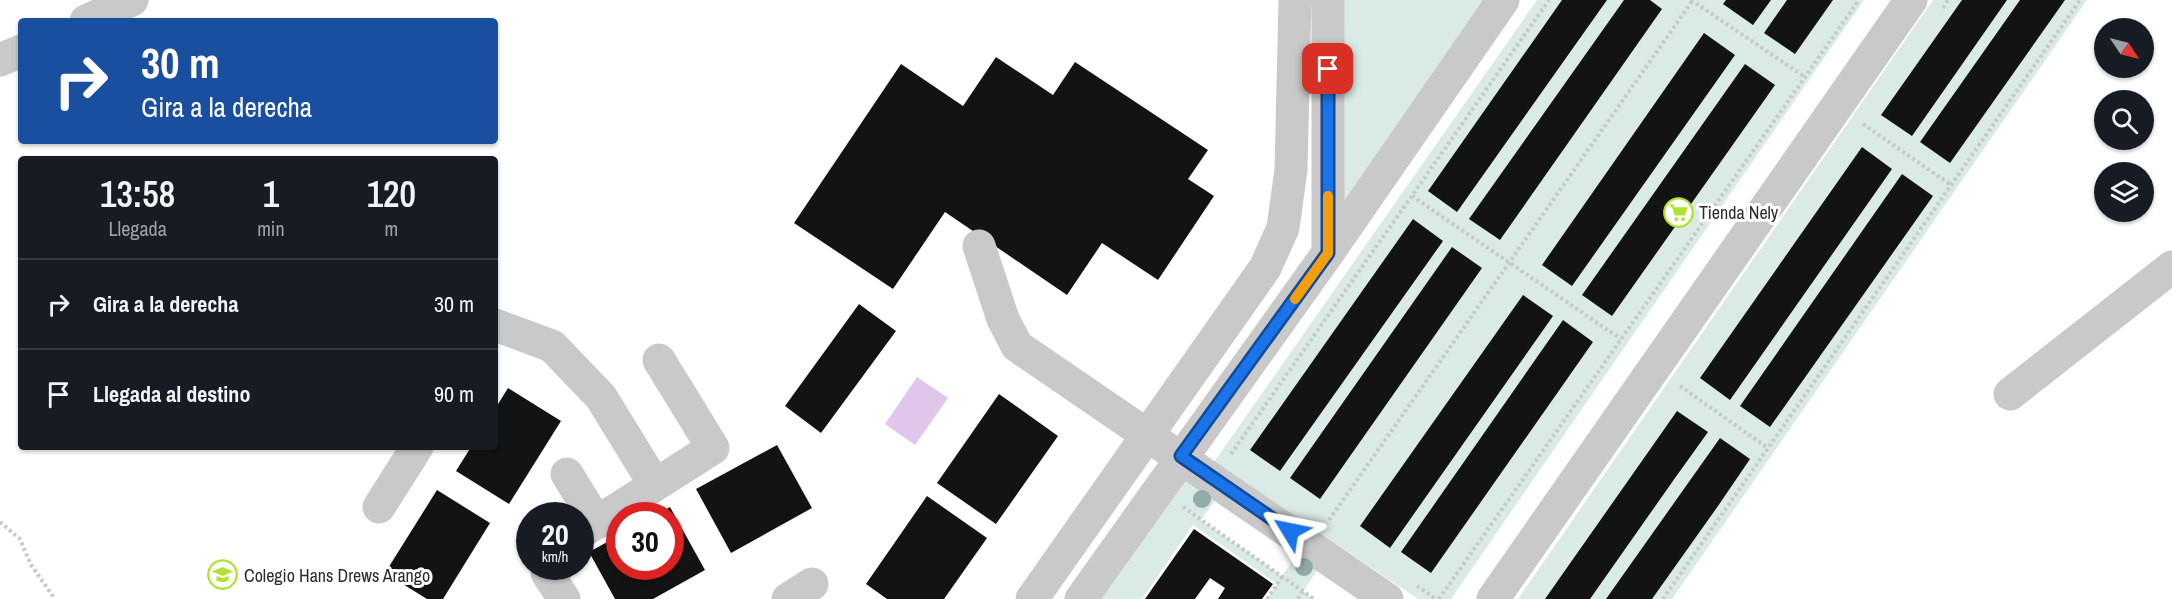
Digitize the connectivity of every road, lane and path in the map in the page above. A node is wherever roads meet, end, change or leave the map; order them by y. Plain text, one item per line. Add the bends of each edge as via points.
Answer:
1 (132, 0) edge
2 (1295, 0) edge
3 (1328, 0) edge
4 (1503, 0) edge
5 (1549, 0) edge
6 (1692, 0) edge
7 (1859, 0) edge
8 (1911, 0) edge
9 (2080, 0) edge
10 (93, 18) edge
11 (18, 52) edge
12 (0, 60) edge
13 (1805, 77) junction
14 (1862, 124) dead end
15 (1951, 185) junction
16 (1412, 196) junction
17 (979, 246) dead end
18 (1328, 253) junction
19 (1510, 262) junction
20 (2172, 267) edge
21 (498, 327) edge
22 (1621, 339) junction
23 (659, 360) dead end
24 (1679, 386) dead end
25 (2010, 394) dead end
26 (1150, 435) junction
27 (1768, 448) junction
28 (415, 450) edge
29 (1181, 456) junction
30 (1240, 461) dead end
31 (567, 474) dead end
32 (655, 485) junction
33 (578, 502) edge
34 (379, 507) dead end
35 (1201, 520) dead end
36 (0, 522) edge
37 (594, 525) edge
38 (1336, 529) dead end
39 (1282, 577) junction
40 (1398, 589) edge
41 (1303, 591) junction
42 (55, 599) edge
43 (1032, 599) edge
44 (1081, 599) edge
45 (1267, 599) edge
46 (1298, 599) edge
47 (1314, 599) edge
48 (1437, 599) edge
49 (1493, 599) edge
50 (1663, 599) edge

1 - 10 street
2 - 26 street via 1292,170 1283,228 1265,268
3 - 18 street
4 - 18 street
5 - 16 path
6 - 13 path
6 - 19 path
7 - 13 path
8 - 49 street
9 - 15 path
11 - 12 street
13 - 22 path
14 - 15 path
15 - 27 path
16 - 19 path
16 - 30 path via 1230,455
17 - 26 street via 1003,319 1017,346
18 - 29 street
19 - 22 path
19 - 38 path via 1327,523
20 - 25 street
21 - 32 street via 552,346 601,397
22 - 48 path
23 - 32 street via 713,448
24 - 27 path
26 - 29 street
26 - 43 street
27 - 50 path
28 - 34 street
29 - 40 street
29 - 44 street
31 - 33 street
32 - 37 street
35 - 39 path
36 - 42 path via 20,539 31,565
39 - 41 path
39 - 45 path
40 - 48 path
41 - 46 path
41 - 47 path

